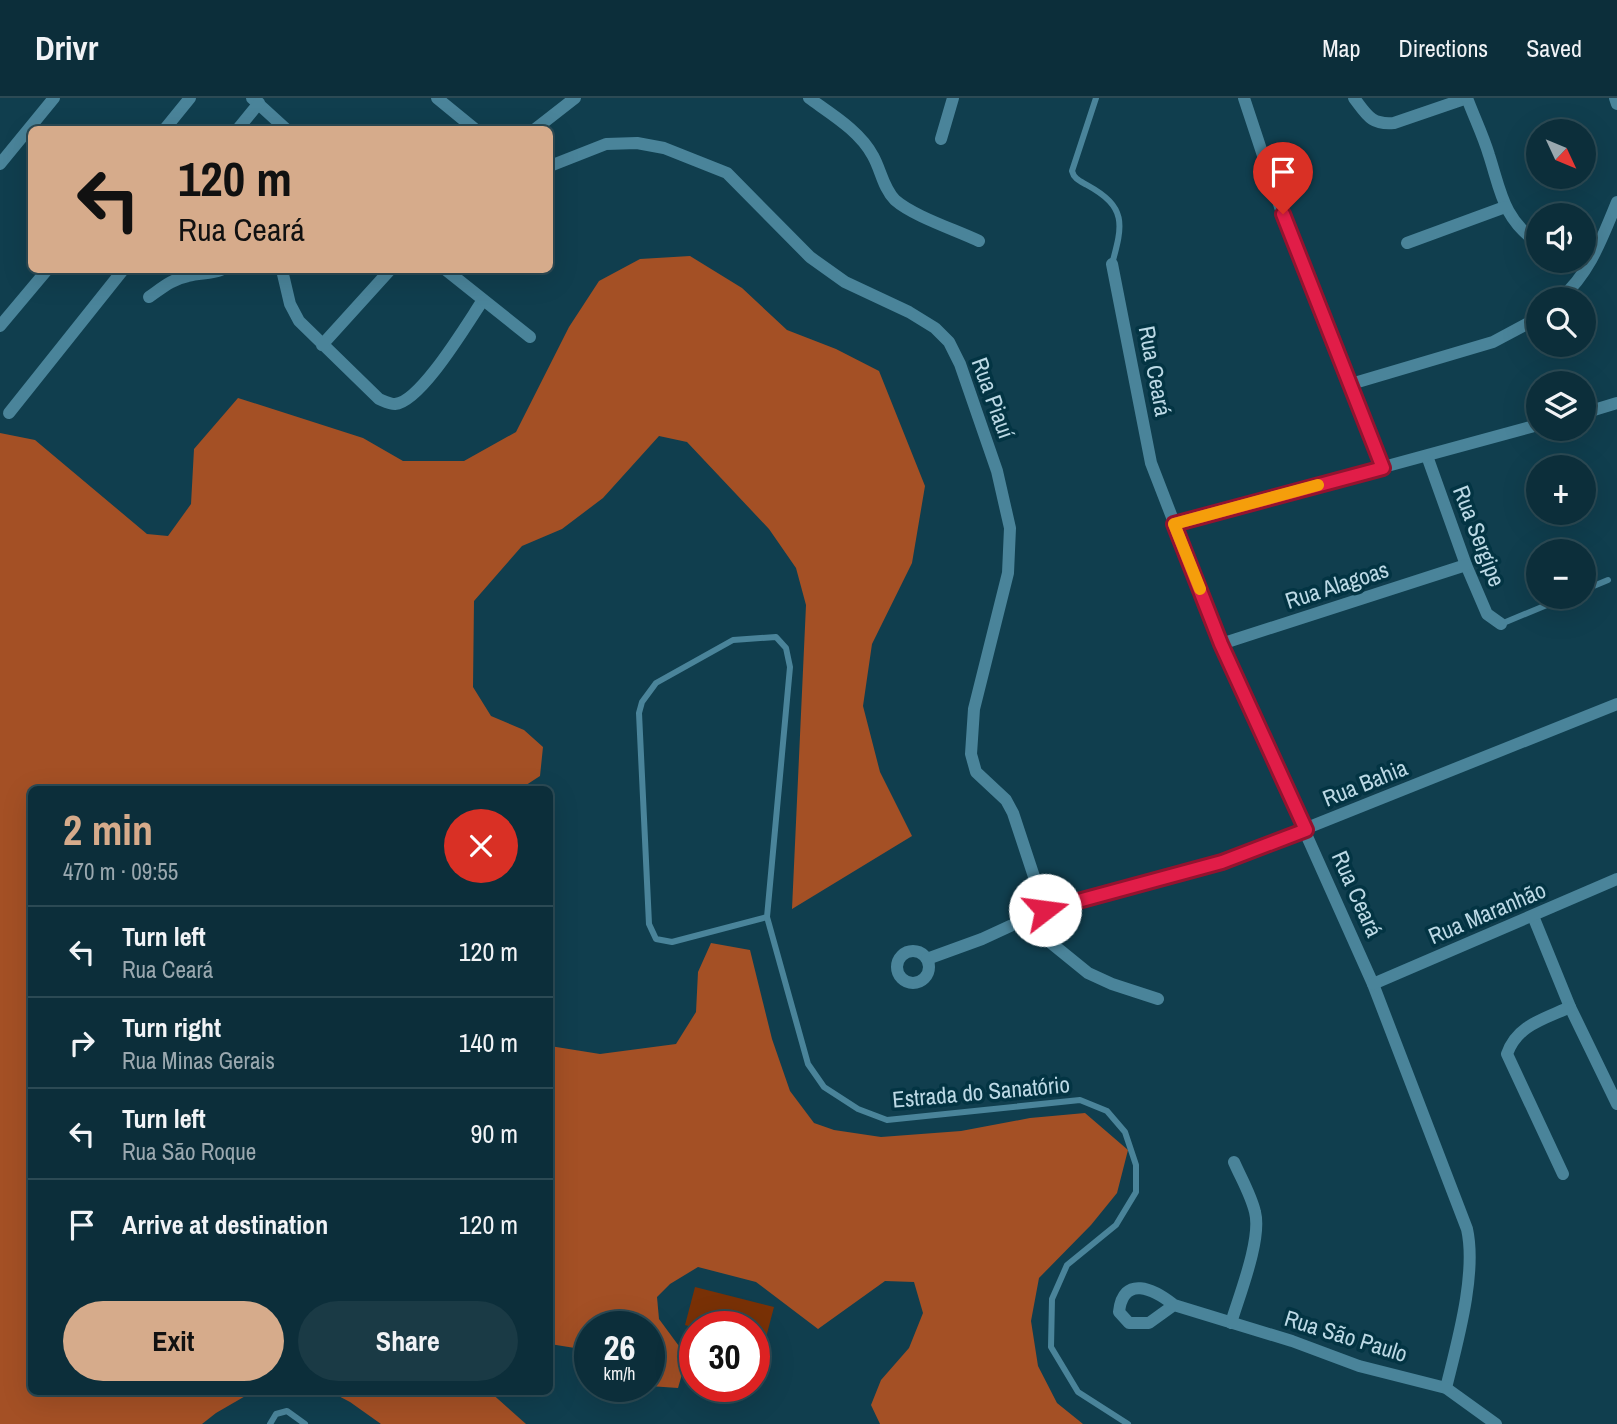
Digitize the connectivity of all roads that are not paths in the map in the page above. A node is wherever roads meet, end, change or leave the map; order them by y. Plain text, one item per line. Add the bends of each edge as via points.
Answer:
1 (54, 98) edge
2 (190, 98) edge
3 (437, 98) edge
4 (575, 98) edge
5 (809, 98) edge
6 (953, 98) edge
7 (1096, 98) edge
8 (1244, 98) edge
9 (1354, 98) edge
10 (1467, 98) edge
11 (1615, 98) edge
12 (255, 100) edge
13 (1617, 104) edge
14 (31, 126) edge
15 (167, 126) edge
16 (239, 126) edge
17 (283, 126) edge
18 (471, 126) edge
19 (539, 126) edge
20 (28, 130) edge
21 (941, 139) dead end
22 (0, 164) edge
23 (553, 165) edge
24 (1617, 202) edge
25 (1505, 207) junction
26 (1526, 234) edge
27 (979, 241) dead end
28 (1407, 243) dead end
29 (1596, 245) edge
30 (1112, 264) joint
31 (44, 273) edge
32 (121, 273) edge
33 (210, 273) edge
34 (283, 273) edge
35 (387, 273) edge
36 (450, 273) edge
37 (149, 298) dead end
38 (483, 300) junction
39 (1526, 324) edge
40 (0, 326) edge
41 (530, 337) dead end
42 (322, 345) junction
43 (1351, 384) junction
44 (1617, 403) edge
45 (1596, 409) edge
46 (9, 413) dead end
47 (1526, 428) edge
48 (1427, 456) junction
49 (1383, 468) junction
50 (1174, 524) junction
51 (1466, 565) junction
52 (1608, 579) dead end
53 (1596, 584) edge
54 (1537, 609) edge
55 (1501, 624) joint
56 (1221, 644) junction
57 (1617, 704) edge
58 (1306, 830) junction
59 (1617, 879) edge
60 (1045, 910) junction
61 (767, 916) junction
62 (1533, 916) junction
63 (1024, 921) junction
64 (927, 959) dead end
65 (1373, 984) junction
66 (1158, 999) dead end
67 (1570, 1007) junction
68 (1611, 1078) edge
69 (1617, 1104) edge
70 (1234, 1162) dead end
71 (1563, 1174) dead end
72 (1174, 1305) dead end
73 (1231, 1323) junction
74 (1446, 1388) junction
75 (271, 1424) edge
76 (305, 1424) edge
77 (1128, 1424) edge
78 (1496, 1424) edge

1 - 14 street
2 - 15 street
3 - 18 street
4 - 19 street
5 - 27 street via 862,139 894,199
6 - 21 street
7 - 30 lane via 1072,171 1117,208 1121,223
8 - 43 street via 1290,236
9 - 10 street via 1370,118 1382,124
10 - 25 street
11 - 13 street
12 - 16 street
12 - 17 street
20 - 22 street
23 - 60 street, Rua Piauí via 606,144 637,143 664,148 727,173 810,257 845,282 926,322 949,342 997,471 1010,528 1007,573 974,709 971,754 976,772 1006,800 1013,813
24 - 29 street
25 - 26 street
25 - 28 street
30 - 50 street, Rua Ceará via 1151,463
31 - 40 street
32 - 46 street
33 - 37 street via 170,282
34 - 42 street via 289,304
35 - 42 street
36 - 38 street
38 - 41 street
38 - 42 street via 444,359 405,401 393,404 379,399
39 - 43 street via 1493,342
43 - 49 street
44 - 45 street
47 - 48 street
48 - 49 street
48 - 51 street, Rua Sergipe
49 - 50 street
50 - 56 street, Rua Ceará
51 - 55 street, Rua Sergipe via 1488,614
51 - 56 street, Rua Alagoas
52 - 53 lane
54 - 55 lane
56 - 58 street, Rua Ceará
57 - 58 street, Rua Bahia
58 - 60 street, Rua Bahia via 1222,862
58 - 65 street, Rua Ceará
59 - 62 street, Rua Maranhão
60 - 63 street, Rua Bahia
61 - 61 lane, Estrada do Sanatório via 672,942 656,939 649,924 639,713 656,683 733,640 776,637 786,648 790,667
61 - 77 lane, Estrada do Sanatório via 808,1064 824,1087 858,1109 887,1120 1080,1100 1107,1111 1125,1132 1136,1165 1136,1192 1116,1225 1067,1265 1052,1299 1051,1347 1078,1392
62 - 65 street, Rua Maranhão
62 - 67 street
63 - 64 street, Rua Bahia
63 - 66 street via 1088,973
65 - 74 street, Rua Ceará via 1470,1244
67 - 68 street
67 - 71 street via 1520,1031 1507,1054
68 - 69 street
70 - 73 street via 1255,1213 1256,1228
72 - 73 street, Rua São Paulo
73 - 74 street, Rua São Paulo via 1359,1366
74 - 78 street, Rua São Paulo
75 - 76 lane via 276,1414 286,1411

